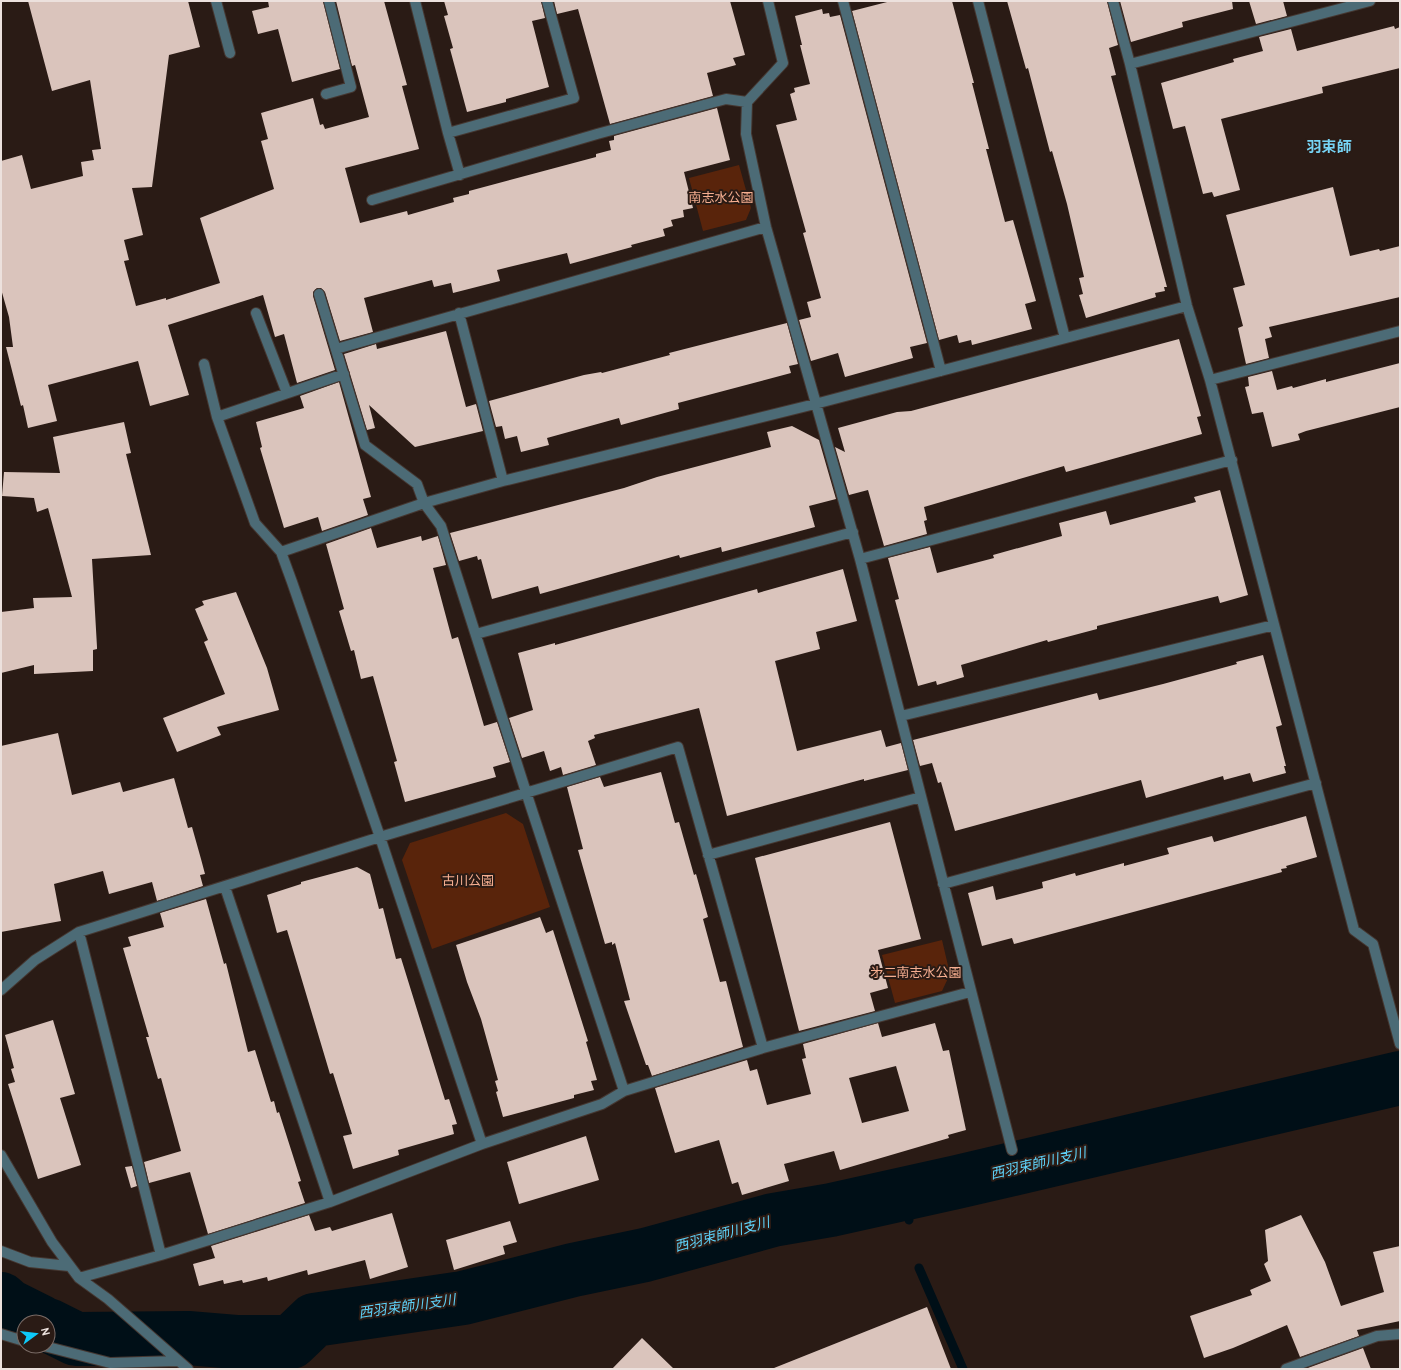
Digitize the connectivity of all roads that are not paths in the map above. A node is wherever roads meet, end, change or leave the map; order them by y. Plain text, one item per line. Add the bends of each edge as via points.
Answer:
1 (216, 1) edge
2 (329, 1) edge
3 (415, 1) edge
4 (547, 1) edge
5 (768, 1) edge
6 (843, 1) edge
7 (978, 1) edge
8 (1113, 1) edge
9 (1370, 1) edge
10 (230, 53) dead end
11 (1130, 64) junction
12 (326, 94) dead end
13 (747, 102) junction
14 (448, 133) junction
15 (460, 174) junction
16 (372, 200) dead end
17 (766, 227) junction
18 (319, 294) dead end
19 (1187, 306) junction
20 (256, 313) dead end
21 (459, 313) junction
22 (1400, 331) edge
23 (1065, 338) junction
24 (336, 349) junction
25 (204, 364) dead end
26 (941, 371) junction
27 (344, 374) junction
28 (1210, 380) junction
29 (287, 393) junction
30 (815, 404) junction
31 (217, 417) junction
32 (1232, 460) junction
33 (503, 481) junction
34 (424, 503) junction
35 (853, 532) junction
36 (281, 552) junction
37 (860, 559) junction
38 (1274, 625) junction
39 (476, 634) junction
40 (902, 716) junction
41 (1316, 783) junction
42 (526, 792) junction
43 (921, 798) junction
44 (380, 837) junction
45 (708, 855) junction
46 (943, 884) junction
47 (225, 887) junction
48 (79, 932) junction
49 (1, 990) edge
50 (970, 992) junction
51 (1400, 1044) edge
52 (763, 1048) junction
53 (624, 1091) junction
54 (482, 1144) junction
55 (1012, 1150) dead end
56 (1, 1155) edge
57 (330, 1202) junction
58 (1, 1251) edge
59 (161, 1255) junction
60 (69, 1266) junction
61 (79, 1278) junction
62 (1, 1334) edge
63 (1400, 1334) edge
64 (16, 1339) edge
65 (56, 1350) edge
66 (177, 1360) junction
67 (110, 1366) edge
68 (188, 1369) edge
69 (1286, 1369) edge

1 - 10 street
2 - 12 street via 351,87
3 - 14 street
4 - 14 street via 574,98
5 - 13 street via 783,63
6 - 26 street
7 - 23 street
8 - 11 street
9 - 11 street
11 - 19 street
13 - 15 street via 726,99
13 - 17 street via 746,134
14 - 15 street
15 - 16 street
17 - 21 street
17 - 30 street
18 - 24 street
19 - 23 street
19 - 28 street
20 - 29 street
21 - 24 street
21 - 33 street
22 - 28 street
23 - 26 street
24 - 27 street
25 - 31 street
26 - 30 street
27 - 29 street
27 - 34 street via 365,445 417,484
28 - 32 street
29 - 31 street
30 - 33 street
30 - 35 street
31 - 36 street via 255,523
32 - 37 street
32 - 38 street
33 - 34 street
34 - 36 street
34 - 39 street via 441,526
35 - 37 street
35 - 39 street
36 - 44 street
37 - 40 street
38 - 40 street
38 - 41 street
39 - 42 street
40 - 43 street
41 - 46 street
41 - 51 street via 1354,930 1373,944
42 - 44 street
42 - 45 street via 678,746
42 - 53 street
43 - 45 street
43 - 46 street
44 - 47 street
44 - 54 street
45 - 52 street
46 - 50 street
47 - 48 street
47 - 57 street
48 - 49 street via 35,960
48 - 59 street
50 - 52 street
50 - 55 street
52 - 53 street
53 - 54 street via 602,1104
54 - 57 street
56 - 60 street
57 - 59 street
58 - 60 street via 30,1262
59 - 61 street
60 - 61 street
61 - 66 street via 108,1298
62 - 64 street
63 - 69 street via 1377,1336
65 - 67 street
66 - 67 street
66 - 68 street

